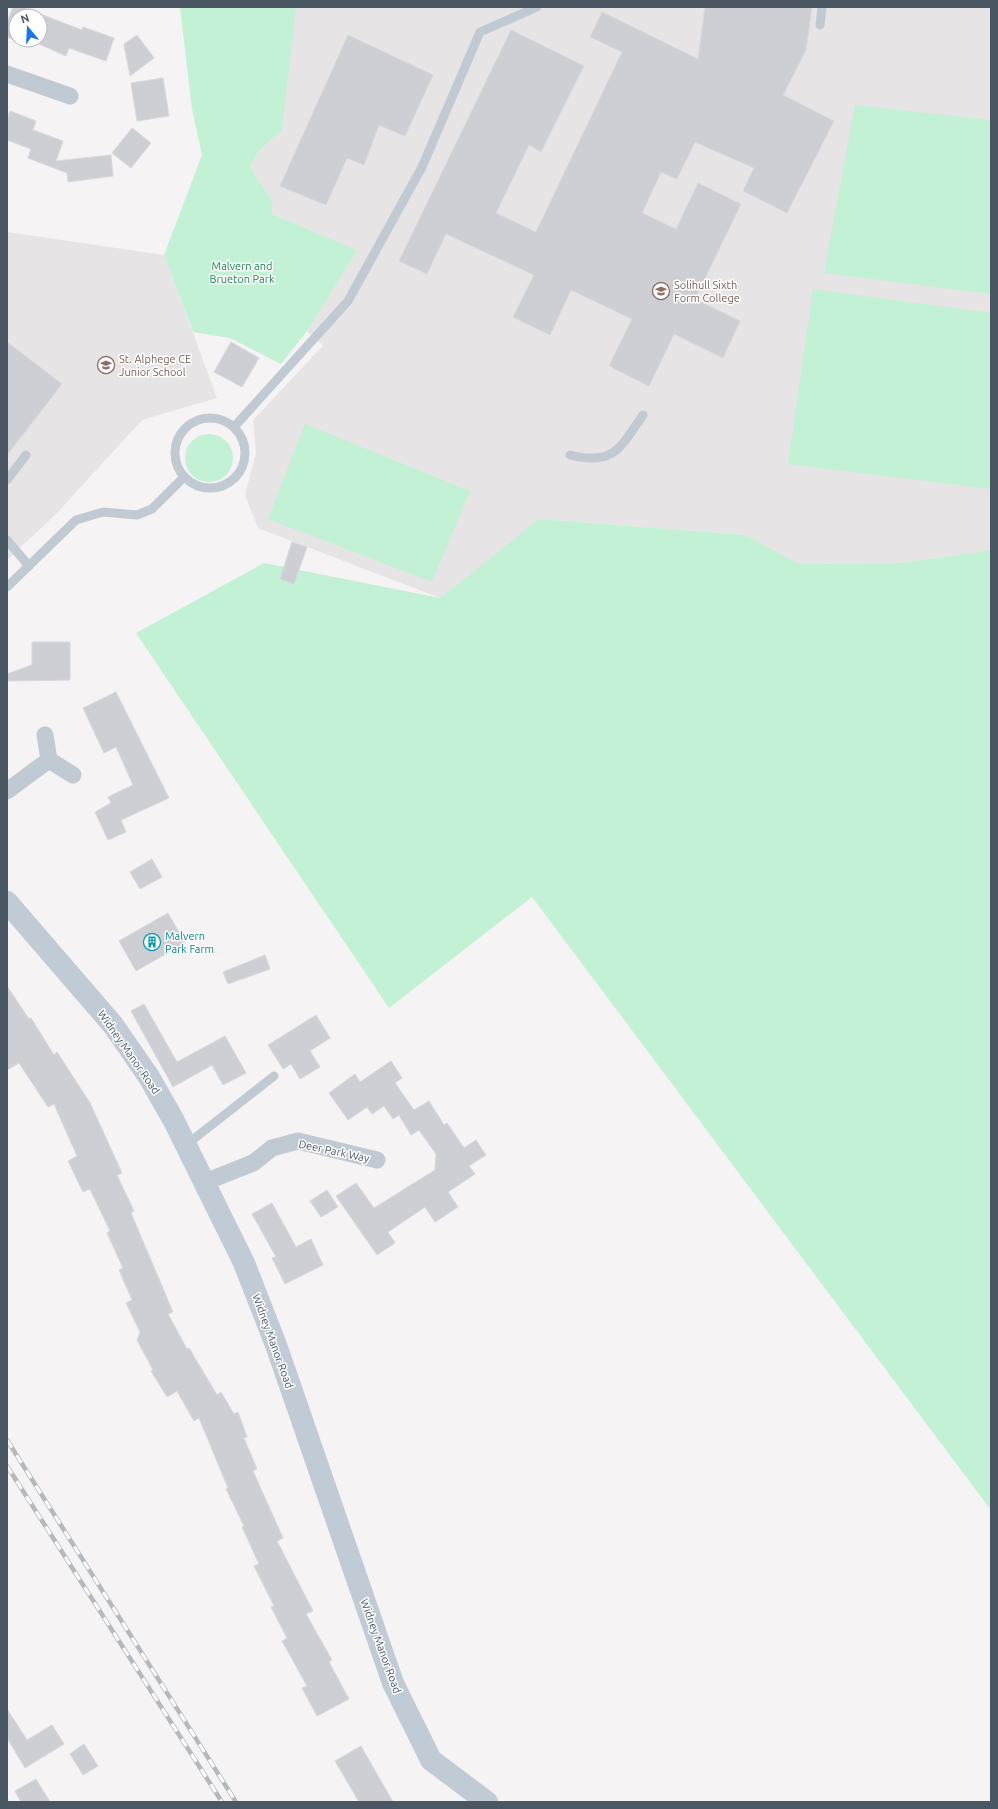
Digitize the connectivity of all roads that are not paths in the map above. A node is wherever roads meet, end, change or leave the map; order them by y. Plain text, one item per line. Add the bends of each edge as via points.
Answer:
1 (537, 7) edge
2 (822, 7) edge
3 (820, 25) dead end
4 (7, 74) edge
5 (70, 96) dead end
6 (643, 415) dead end
7 (234, 427) junction
8 (26, 455) dead end
9 (570, 455) dead end
10 (184, 477) junction
11 (7, 480) edge
12 (7, 540) edge
13 (29, 566) junction
14 (7, 587) edge
15 (45, 735) dead end
16 (49, 760) junction
17 (73, 775) dead end
18 (7, 791) edge
19 (7, 902) edge
20 (274, 1076) dead end
21 (186, 1145) junction
22 (377, 1160) dead end
23 (205, 1182) junction
24 (487, 1802) edge

1 - 7 lane via 480,32 422,167 348,301
2 - 3 lane
4 - 5 street
6 - 9 lane via 624,442 610,456 588,460
7 - 10 lane via 224,420 212,418 200,419 185,429 176,444 174,456 177,467
7 - 10 lane via 245,450 243,466 238,475 226,485 211,488 201,488
8 - 11 lane
10 - 13 lane via 152,509 137,515 102,512 76,520
12 - 13 lane
13 - 14 lane
15 - 16 street
16 - 17 street
16 - 18 street
19 - 21 street, Widney Manor Road via 113,1025 148,1077
20 - 21 lane
21 - 23 street, Widney Manor Road
22 - 23 street, Deer Park Way via 298,1141 272,1148 253,1163
23 - 24 street, Widney Manor Road via 244,1263 276,1345 393,1682 431,1760

